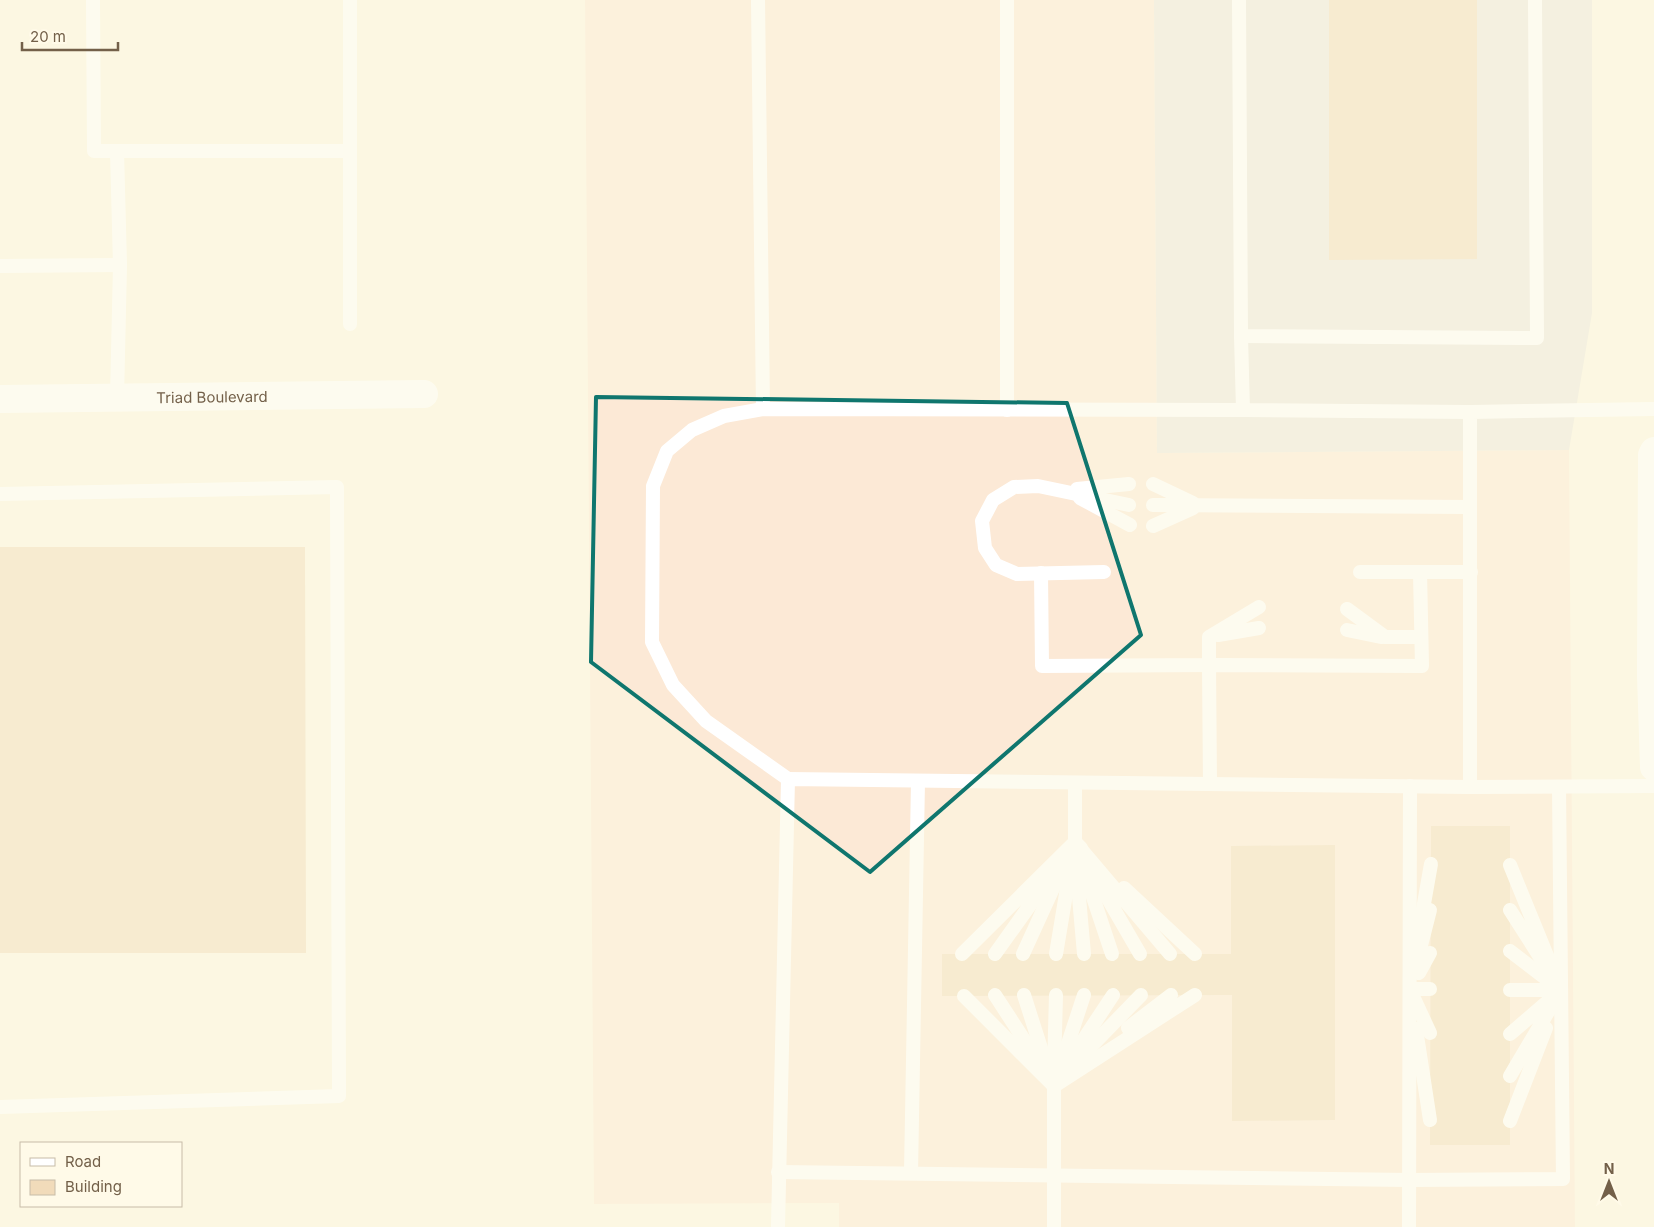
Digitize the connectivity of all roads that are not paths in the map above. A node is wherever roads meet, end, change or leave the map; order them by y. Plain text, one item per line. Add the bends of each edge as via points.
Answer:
1 (93, 0) edge
2 (350, 0) edge
3 (758, 0) edge
4 (1007, 0) edge
5 (1239, 0) edge
6 (1535, 0) edge
7 (118, 151) junction
8 (350, 151) junction
9 (120, 265) junction
10 (0, 266) edge
11 (350, 324) dead end
12 (1241, 336) junction
13 (424, 394) dead end
14 (117, 398) junction
15 (0, 399) edge
16 (763, 409) junction
17 (1654, 409) edge
18 (1007, 410) junction
19 (1243, 410) junction
20 (1470, 412) junction
21 (1654, 451) edge
22 (1129, 484) dead end
23 (1153, 484) dead end
24 (1064, 490) junction
25 (0, 494) edge
26 (1129, 505) dead end
27 (1153, 505) dead end
28 (1199, 505) junction
29 (1470, 507) junction
30 (1130, 525) dead end
31 (1153, 526) dead end
32 (1104, 572) dead end
33 (1360, 572) dead end
34 (1420, 572) junction
35 (1471, 572) junction
36 (1042, 573) junction
37 (1259, 607) dead end
38 (1347, 609) dead end
39 (1259, 628) dead end
40 (1347, 630) dead end
41 (1209, 637) junction
42 (1385, 637) junction
43 (1421, 637) junction
44 (1208, 665) junction
45 (1654, 768) edge
46 (788, 780) junction
47 (918, 780) junction
48 (1075, 783) junction
49 (1210, 784) junction
50 (1410, 786) junction
51 (1654, 786) edge
52 (1470, 787) junction
53 (1559, 787) junction
54 (1074, 842) junction
55 (1431, 864) dead end
56 (1510, 865) dead end
57 (1430, 910) dead end
58 (1510, 910) dead end
59 (1510, 951) dead end
60 (1430, 953) dead end
61 (962, 954) dead end
62 (995, 954) dead end
63 (1023, 954) dead end
64 (1056, 954) dead end
65 (1084, 954) dead end
66 (1112, 954) dead end
67 (1140, 954) dead end
68 (1170, 954) dead end
69 (1195, 954) dead end
70 (1410, 989) junction
71 (1430, 989) dead end
72 (1510, 990) dead end
73 (1561, 990) junction
74 (1195, 994) dead end
75 (995, 995) dead end
76 (1024, 995) dead end
77 (1056, 995) dead end
78 (1084, 995) dead end
79 (1113, 995) dead end
80 (1141, 995) dead end
81 (1171, 995) dead end
82 (964, 996) dead end
83 (1430, 1033) dead end
84 (1510, 1034) dead end
85 (1430, 1074) dead end
86 (1510, 1076) dead end
87 (1054, 1086) junction
88 (0, 1107) edge
89 (1430, 1120) dead end
90 (1510, 1121) dead end
91 (778, 1172) junction
92 (911, 1173) junction
93 (1053, 1174) junction
94 (1409, 1180) junction
95 (778, 1227) edge
96 (1054, 1227) edge
97 (1409, 1227) edge

1 - 7 lane via 94,151
2 - 8 lane
3 - 16 lane
4 - 18 lane
5 - 12 lane
6 - 12 lane via 1537,338
7 - 8 lane
7 - 9 lane
8 - 11 lane
9 - 10 lane
9 - 14 lane
12 - 19 lane
13 - 14 street, Triad Boulevard
14 - 15 street, Triad Boulevard
16 - 18 lane
16 - 46 lane via 724,416 692,430 667,451 653,486 652,642 672,685 706,721
17 - 20 lane
18 - 19 lane
19 - 20 lane
20 - 29 lane
21 - 45 street via 1651,655
22 - 24 lane
23 - 28 lane
24 - 26 lane
24 - 30 lane
24 - 36 lane via 1014,487 993,500 982,521 985,548 996,565 1017,574
25 - 88 lane via 337,487 339,1096
27 - 28 lane
28 - 29 lane
28 - 31 lane
29 - 35 lane
32 - 36 lane
33 - 34 lane
34 - 35 lane
34 - 43 lane
35 - 52 lane
36 - 44 lane via 1042,666
37 - 41 lane
38 - 42 lane
39 - 41 lane
40 - 42 lane
41 - 44 lane
42 - 43 lane
43 - 44 lane via 1422,666
44 - 49 lane
46 - 47 lane
46 - 91 lane
47 - 48 lane
47 - 92 lane
48 - 49 lane
48 - 54 lane
49 - 50 lane
50 - 52 lane
50 - 70 lane
51 - 53 lane
52 - 53 lane
53 - 73 lane
54 - 61 lane
54 - 62 lane
54 - 63 lane
54 - 64 lane
54 - 65 lane
54 - 66 lane
54 - 67 lane
54 - 68 lane
54 - 69 lane
55 - 70 lane
56 - 73 lane
57 - 70 lane
58 - 73 lane
59 - 73 lane
60 - 70 lane
70 - 71 lane
70 - 83 lane
70 - 85 lane
70 - 89 lane
70 - 94 lane
72 - 73 lane
73 - 84 lane
73 - 86 lane
73 - 90 lane
73 - 94 lane via 1564,1178
74 - 87 lane
75 - 87 lane
76 - 87 lane
77 - 87 lane
78 - 87 lane
79 - 87 lane
80 - 87 lane
81 - 87 lane
82 - 87 lane
87 - 93 lane
91 - 92 lane
91 - 95 lane
92 - 93 lane
93 - 94 lane
93 - 96 lane
94 - 97 lane

